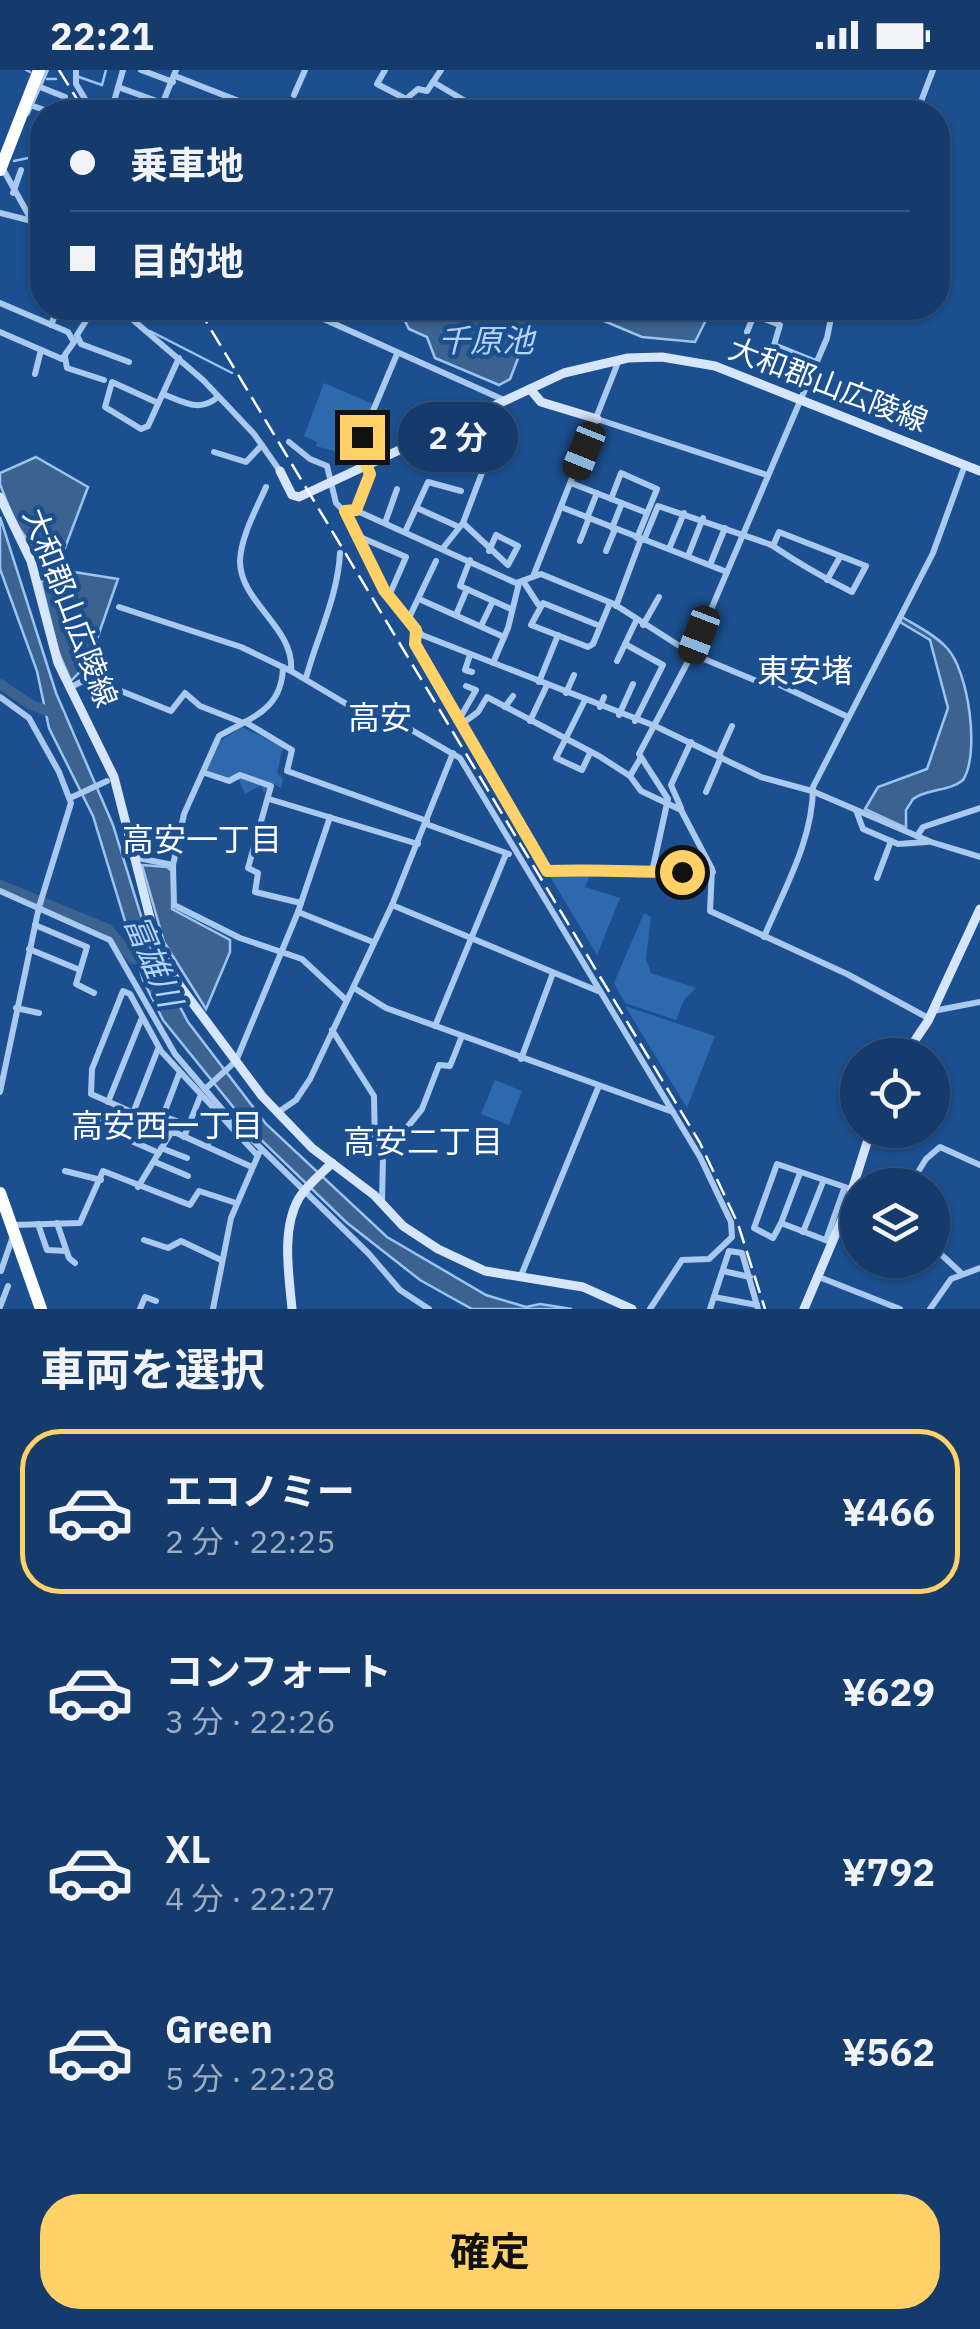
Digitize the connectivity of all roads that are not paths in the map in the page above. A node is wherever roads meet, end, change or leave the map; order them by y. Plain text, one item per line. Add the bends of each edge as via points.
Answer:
1 (39, 70) edge
2 (76, 70) edge
3 (122, 70) edge
4 (141, 70) edge
5 (305, 70) edge
6 (384, 70) edge
7 (441, 70) edge
8 (933, 70) edge
9 (175, 76) edge
10 (433, 82) junction
11 (40, 87) junction
12 (118, 87) junction
13 (294, 95) dead end
14 (65, 97) dead end
15 (228, 97) junction
16 (35, 100) edge
17 (86, 100) edge
18 (115, 100) edge
19 (155, 100) edge
20 (164, 100) edge
21 (227, 100) edge
22 (236, 100) edge
23 (464, 100) edge
24 (922, 100) edge
25 (30, 112) edge
26 (13, 124) junction
27 (22, 127) junction
28 (0, 156) edge
29 (0, 170) edge
30 (21, 170) dead end
31 (14, 190) junction
32 (0, 213) edge
33 (30, 218) edge
34 (30, 220) edge
35 (0, 303) edge
36 (30, 316) edge
37 (39, 320) edge
38 (53, 320) edge
39 (87, 320) edge
40 (133, 320) edge
41 (325, 320) edge
42 (751, 320) edge
43 (766, 320) edge
44 (832, 320) edge
45 (51, 325) junction
46 (0, 332) edge
47 (747, 332) dead end
48 (75, 339) junction
49 (42, 350) junction
50 (397, 354) junction
51 (65, 357) junction
52 (179, 358) junction
53 (619, 358) junction
54 (129, 362) dead end
55 (816, 362) junction
56 (35, 374) dead end
57 (104, 380) dead end
58 (530, 389) junction
59 (162, 394) junction
60 (218, 397) junction
61 (800, 399) junction
62 (504, 400) junction
63 (158, 403) junction
64 (597, 419) junction
65 (289, 442) dead end
66 (262, 445) junction
67 (314, 448) dead end
68 (491, 450) dead end
69 (214, 452) dead end
70 (310, 460) junction
71 (366, 465) junction
72 (966, 465) junction
73 (979, 469) edge
74 (280, 471) joint
75 (767, 475) junction
76 (332, 481) junction
77 (571, 483) junction
78 (266, 487) dead end
79 (397, 489) dead end
80 (461, 492) dead end
81 (597, 494) junction
82 (0, 497) edge
83 (611, 499) junction
84 (622, 503) junction
85 (416, 508) junction
86 (561, 508) junction
87 (356, 510) junction
88 (345, 511) junction
89 (684, 512) junction
90 (647, 513) junction
91 (588, 518) junction
92 (704, 518) junction
93 (385, 523) junction
94 (461, 525) junction
95 (613, 528) junction
96 (726, 528) junction
97 (406, 532) junction
98 (743, 534) junction
99 (360, 536) junction
100 (641, 539) junction
101 (580, 541) dead end
102 (773, 546) junction
103 (443, 548) junction
104 (669, 549) junction
105 (489, 551) junction
106 (606, 551) dead end
107 (340, 553) dead end
108 (688, 556) junction
109 (840, 557) junction
110 (470, 560) junction
111 (436, 561) dead end
112 (508, 565) junction
113 (710, 565) junction
114 (727, 572) junction
115 (534, 574) junction
116 (502, 577) junction
117 (827, 580) junction
118 (521, 582) junction
119 (467, 589) junction
120 (389, 597) junction
121 (660, 597) dead end
122 (419, 599) junction
123 (493, 601) junction
124 (538, 604) junction
125 (613, 604) junction
126 (119, 607) dead end
127 (510, 609) junction
128 (456, 615) junction
129 (408, 620) junction
130 (639, 623) junction
131 (481, 626) junction
132 (600, 626) junction
133 (416, 630) junction
134 (558, 635) junction
135 (504, 637) junction
136 (625, 644) junction
137 (692, 654) junction
138 (470, 655) junction
139 (617, 661) dead end
140 (493, 663) junction
141 (287, 669) junction
142 (472, 672) dead end
143 (574, 674) dead end
144 (306, 678) junction
145 (543, 683) junction
146 (633, 684) dead end
147 (466, 686) dead end
148 (69, 688) junction
149 (566, 693) junction
150 (513, 696) dead end
151 (0, 697) edge
152 (604, 697) dead end
153 (584, 700) junction
154 (600, 706) junction
155 (505, 707) junction
156 (619, 714) junction
157 (846, 716) junction
158 (461, 720) junction
159 (530, 721) junction
160 (635, 721) junction
161 (243, 723) junction
162 (654, 726) junction
163 (732, 726) dead end
164 (564, 737) junction
165 (691, 742) junction
166 (590, 753) junction
167 (453, 754) junction
168 (720, 756) junction
169 (640, 759) junction
170 (205, 773) junction
171 (630, 776) junction
172 (110, 779) junction
173 (812, 791) junction
174 (706, 792) dead end
175 (73, 797) junction
176 (269, 798) junction
177 (667, 802) junction
178 (980, 808) edge
179 (680, 809) junction
180 (856, 809) junction
181 (330, 816) junction
182 (426, 822) junction
183 (919, 833) junction
184 (891, 841) junction
185 (931, 842) junction
186 (418, 844) junction
187 (506, 854) junction
188 (519, 855) junction
189 (132, 857) junction
190 (980, 857) edge
191 (174, 865) junction
192 (652, 872) junction
193 (713, 872) junction
194 (877, 878) dead end
195 (0, 891) edge
196 (301, 902) junction
197 (392, 905) junction
198 (39, 907) junction
199 (980, 909) edge
200 (298, 912) junction
201 (35, 925) junction
202 (470, 937) junction
203 (764, 937) junction
204 (374, 942) junction
205 (29, 949) junction
206 (280, 952) junction
207 (80, 970) junction
208 (554, 973) junction
209 (354, 988) junction
210 (94, 993) dead end
211 (602, 993) junction
212 (345, 999) junction
213 (980, 1002) edge
214 (16, 1008) junction
215 (39, 1013) dead end
216 (931, 1015) junction
217 (142, 1019) junction
218 (436, 1026) junction
219 (332, 1030) junction
220 (462, 1036) junction
221 (916, 1038) edge
222 (4, 1047) edge
223 (158, 1048) junction
224 (521, 1059) junction
225 (236, 1061) junction
226 (2, 1069) edge
227 (180, 1074) junction
228 (206, 1088) junction
229 (598, 1088) junction
230 (0, 1092) edge
231 (198, 1096) junction
232 (108, 1102) junction
233 (124, 1109) junction
234 (674, 1112) junction
235 (133, 1113) junction
236 (276, 1113) junction
237 (89, 1116) dead end
238 (142, 1117) dead end
239 (219, 1117) junction
240 (174, 1133) junction
241 (120, 1136) dead end
242 (184, 1137) junction
243 (207, 1146) junction
244 (386, 1151) junction
245 (259, 1153) junction
246 (158, 1154) junction
247 (188, 1158) dead end
248 (330, 1165) junction
249 (980, 1165) edge
250 (252, 1166) junction
251 (920, 1168) edge
252 (65, 1171) dead end
253 (800, 1173) junction
254 (188, 1176) dead end
255 (100, 1180) junction
256 (823, 1181) junction
257 (840, 1185) edge
258 (138, 1187) junction
259 (304, 1191) junction
260 (0, 1193) edge
261 (382, 1202) junction
262 (236, 1203) junction
263 (840, 1216) edge
264 (56, 1223) junction
265 (781, 1223) junction
266 (38, 1224) junction
267 (13, 1229) junction
268 (803, 1232) junction
269 (144, 1240) dead end
270 (830, 1242) junction
271 (66, 1251) junction
272 (220, 1259) junction
273 (75, 1263) dead end
274 (950, 1263) edge
275 (980, 1268) edge
276 (1, 1271) edge
277 (722, 1271) junction
278 (960, 1272) junction
279 (750, 1276) junction
280 (819, 1276) junction
281 (520, 1278) junction
282 (8, 1286) dead end
283 (714, 1297) junction
284 (156, 1301) dead end
285 (757, 1307) edge
286 (0, 1308) edge
287 (41, 1309) edge
288 (140, 1309) edge
289 (212, 1309) edge
290 (292, 1309) edge
291 (429, 1309) edge
292 (632, 1309) edge
293 (650, 1309) edge
294 (710, 1309) edge
295 (804, 1309) edge
296 (900, 1309) edge
297 (930, 1309) edge

1 - 11 street
1 - 26 street
1 - 29 highway
2 - 17 street
3 - 12 street
4 - 9 street
5 - 13 street
6 - 10 street via 377,84 406,99
7 - 10 street
8 - 24 street
9 - 15 street
9 - 20 street
10 - 23 street
11 - 14 street
11 - 16 street
12 - 18 street
12 - 19 street
15 - 21 street
15 - 22 street
25 - 27 street
26 - 27 street
26 - 28 street
27 - 31 street via 3,174
30 - 31 street
31 - 33 street
32 - 34 street
35 - 36 street
37 - 45 street
38 - 45 street
39 - 48 street
40 - 52 street
41 - 50 street
42 - 47 street
43 - 55 street via 780,325 774,345
44 - 55 street
45 - 48 street
46 - 49 street
48 - 51 street
48 - 54 street
49 - 51 street
49 - 56 street
50 - 62 street
50 - 71 street via 362,437
51 - 57 street via 67,368
52 - 59 street
52 - 60 street
53 - 58 main road, 大和郡山広陵線
53 - 61 main road, 大和郡山広陵線 via 702,363
53 - 64 street
55 - 61 street
58 - 62 main road, 大和郡山広陵線
58 - 64 main road via 541,402
59 - 60 street via 194,406
59 - 63 street
60 - 66 street
61 - 72 main road, 大和郡山広陵線
61 - 75 street
62 - 71 main road, 大和郡山広陵線
63 - 63 street via 141,429 105,407 112,382
64 - 75 street
64 - 77 street
65 - 70 street
66 - 69 street via 246,462
66 - 74 street
67 - 70 street
68 - 94 street
70 - 76 street via 327,466
71 - 76 main road, 大和郡山広陵線
71 - 87 street via 370,474
72 - 73 main road, 大和郡山広陵線
72 - 157 street via 936,548 870,682
74 - 76 main road, 大和郡山広陵線 via 296,497
75 - 98 street
76 - 88 street via 336,503
77 - 81 street
77 - 86 street
78 - 141 street via 240,560 292,657
79 - 93 street
80 - 85 street via 428,482
81 - 83 street
81 - 91 street
82 - 148 main road, 大和郡山広陵線 via 30,562
83 - 84 street
83 - 90 street via 621,473 657,489
84 - 90 street
84 - 95 street
85 - 94 street
85 - 97 street
86 - 91 street
86 - 115 street
87 - 88 street
87 - 93 street
88 - 99 street
89 - 92 street
89 - 100 street via 658,506
89 - 104 street
90 - 100 street
91 - 95 street
91 - 101 street
92 - 96 street
92 - 108 street
93 - 97 street
94 - 103 street
94 - 105 street
95 - 100 street
95 - 106 street
96 - 98 street
96 - 113 street
97 - 103 street
98 - 102 street
98 - 114 street
99 - 120 street
99 - 120 street via 406,557
100 - 104 street
100 - 125 street
102 - 109 street via 779,532
102 - 117 street
103 - 110 street
104 - 108 street
105 - 112 street
105 - 112 street via 496,535 518,546
107 - 144 street via 337,587
108 - 113 street
109 - 117 street
109 - 117 street via 866,566 852,592
110 - 116 street
110 - 119 street via 460,586
111 - 122 street
112 - 116 street
113 - 114 street
114 - 137 street
115 - 118 street
115 - 125 street
116 - 118 street
118 - 124 street
118 - 127 street
119 - 123 street
119 - 128 street
120 - 129 street
121 - 130 street
122 - 128 street
122 - 129 street
123 - 127 street
123 - 131 street
124 - 132 street
124 - 134 street via 531,624
125 - 130 street
125 - 132 street
126 - 141 street
127 - 135 street
128 - 131 street
129 - 133 street
130 - 136 street
130 - 137 street
131 - 135 street
132 - 134 street via 588,647
133 - 138 street
133 - 158 street via 415,644
134 - 145 street
135 - 140 street
136 - 139 street
136 - 160 street via 662,665
137 - 157 street
137 - 162 street
138 - 140 street
138 - 142 street via 464,670
140 - 145 street
141 - 144 street
141 - 161 street via 272,707
143 - 149 street
144 - 167 street via 360,712 396,721
145 - 149 street
145 - 159 street
146 - 156 street
147 - 158 street via 476,690
148 - 161 street via 96,680 172,712 185,693
148 - 172 main road, 大和郡山広陵線
149 - 153 street
150 - 155 street
151 - 175 street via 29,718
152 - 154 street
153 - 154 street
153 - 164 street
154 - 156 street
155 - 158 street via 487,697 478,712
155 - 159 street
156 - 160 street
157 - 173 street
158 - 192 street via 547,871
159 - 164 street
160 - 162 street
161 - 170 street via 219,736
161 - 182 street via 292,750 286,771
162 - 165 street
162 - 169 street
163 - 168 street
164 - 166 street
164 - 166 street via 556,758 582,770
165 - 168 street
165 - 179 street via 671,785
166 - 171 street
167 - 182 street
167 - 188 street
168 - 173 street
168 - 174 street
169 - 171 street
169 - 177 street
170 - 176 street via 266,782
170 - 191 street via 186,806
171 - 177 street via 641,792
172 - 175 street
172 - 189 main road, 大和郡山広陵線
173 - 180 street
173 - 203 street via 803,845
175 - 198 street
176 - 181 street
176 - 196 street via 248,868 258,872 255,892
177 - 179 street
177 - 192 street
178 - 183 street
179 - 193 street
180 - 183 street
180 - 184 street via 862,829
181 - 186 street
181 - 196 street
182 - 186 street
182 - 187 street
183 - 185 street
184 - 185 street
184 - 194 street
185 - 190 street
186 - 197 street
187 - 188 street
187 - 202 street
188 - 211 street
189 - 191 street
189 - 225 main road, 大和郡山広陵線 via 168,967
191 - 206 street via 178,907
192 - 193 street
193 - 203 street via 710,911
195 - 198 street
196 - 200 street
197 - 202 street
197 - 204 street
198 - 201 street
198 - 228 street via 110,940 156,1028
199 - 216 main road
200 - 204 street
200 - 206 street
201 - 205 street
201 - 207 street via 87,946
202 - 208 street
202 - 218 street
203 - 216 street
204 - 209 street
205 - 207 street
205 - 214 street
206 - 212 street via 312,966
206 - 225 street
207 - 210 street via 76,984
208 - 211 street
208 - 224 street
209 - 212 street
209 - 218 street
211 - 234 street
212 - 219 street
213 - 216 street
214 - 215 street
214 - 222 street
216 - 221 main road
217 - 223 street
217 - 232 street
217 - 232 street via 123,991 92,1069 91,1094
218 - 220 street
219 - 236 street via 310,1080
219 - 244 street via 374,1096 375,1145
220 - 224 street
220 - 244 street via 450,1066 439,1065 422,1110
222 - 226 street
223 - 227 street
223 - 235 street
224 - 229 street
225 - 228 street
225 - 236 main road, 大和郡山広陵線
226 - 230 street
227 - 231 street
227 - 240 street via 162,1116 179,1122
228 - 231 street
228 - 245 street
229 - 234 street
229 - 281 street
231 - 239 street
231 - 242 street
232 - 233 street
233 - 235 street
233 - 237 street via 116,1128
234 - 293 street via 734,1232 709,1259 682,1260
235 - 238 street
236 - 248 main road, 大和郡山広陵線
239 - 243 street
239 - 245 street
240 - 242 street
240 - 246 street
241 - 246 street
242 - 243 street
243 - 250 street
244 - 261 street
245 - 250 street
245 - 259 street
246 - 247 street
246 - 254 street
246 - 258 street
248 - 259 main road
248 - 261 main road, 大和郡山広陵線
249 - 251 street via 940,1147
250 - 262 street
252 - 255 street
253 - 256 street
253 - 265 street
253 - 265 street via 777,1164 754,1228 773,1238
255 - 258 street via 104,1171
255 - 264 street via 80,1223
256 - 257 street
256 - 268 street
258 - 262 street via 190,1205 199,1191
259 - 290 main road via 290,1231
259 - 291 street via 400,1290
260 - 267 highway
261 - 281 main road, 大和郡山広陵線 via 403,1226 452,1256 485,1272
262 - 272 street
263 - 270 main road
264 - 266 street
264 - 271 street
265 - 268 street
266 - 267 street
266 - 271 street via 47,1250
267 - 276 street
267 - 287 highway
268 - 270 street
269 - 272 street via 168,1248 181,1241
270 - 280 main road
271 - 273 street
272 - 289 street
274 - 278 street
275 - 278 street
277 - 279 street
277 - 279 street via 730,1251 742,1253
277 - 283 street
278 - 297 street
279 - 285 street
280 - 295 main road
280 - 296 street
281 - 292 main road, 大和郡山広陵線 via 583,1287
282 - 286 street
283 - 285 street
283 - 294 street
284 - 288 street via 145,1297

